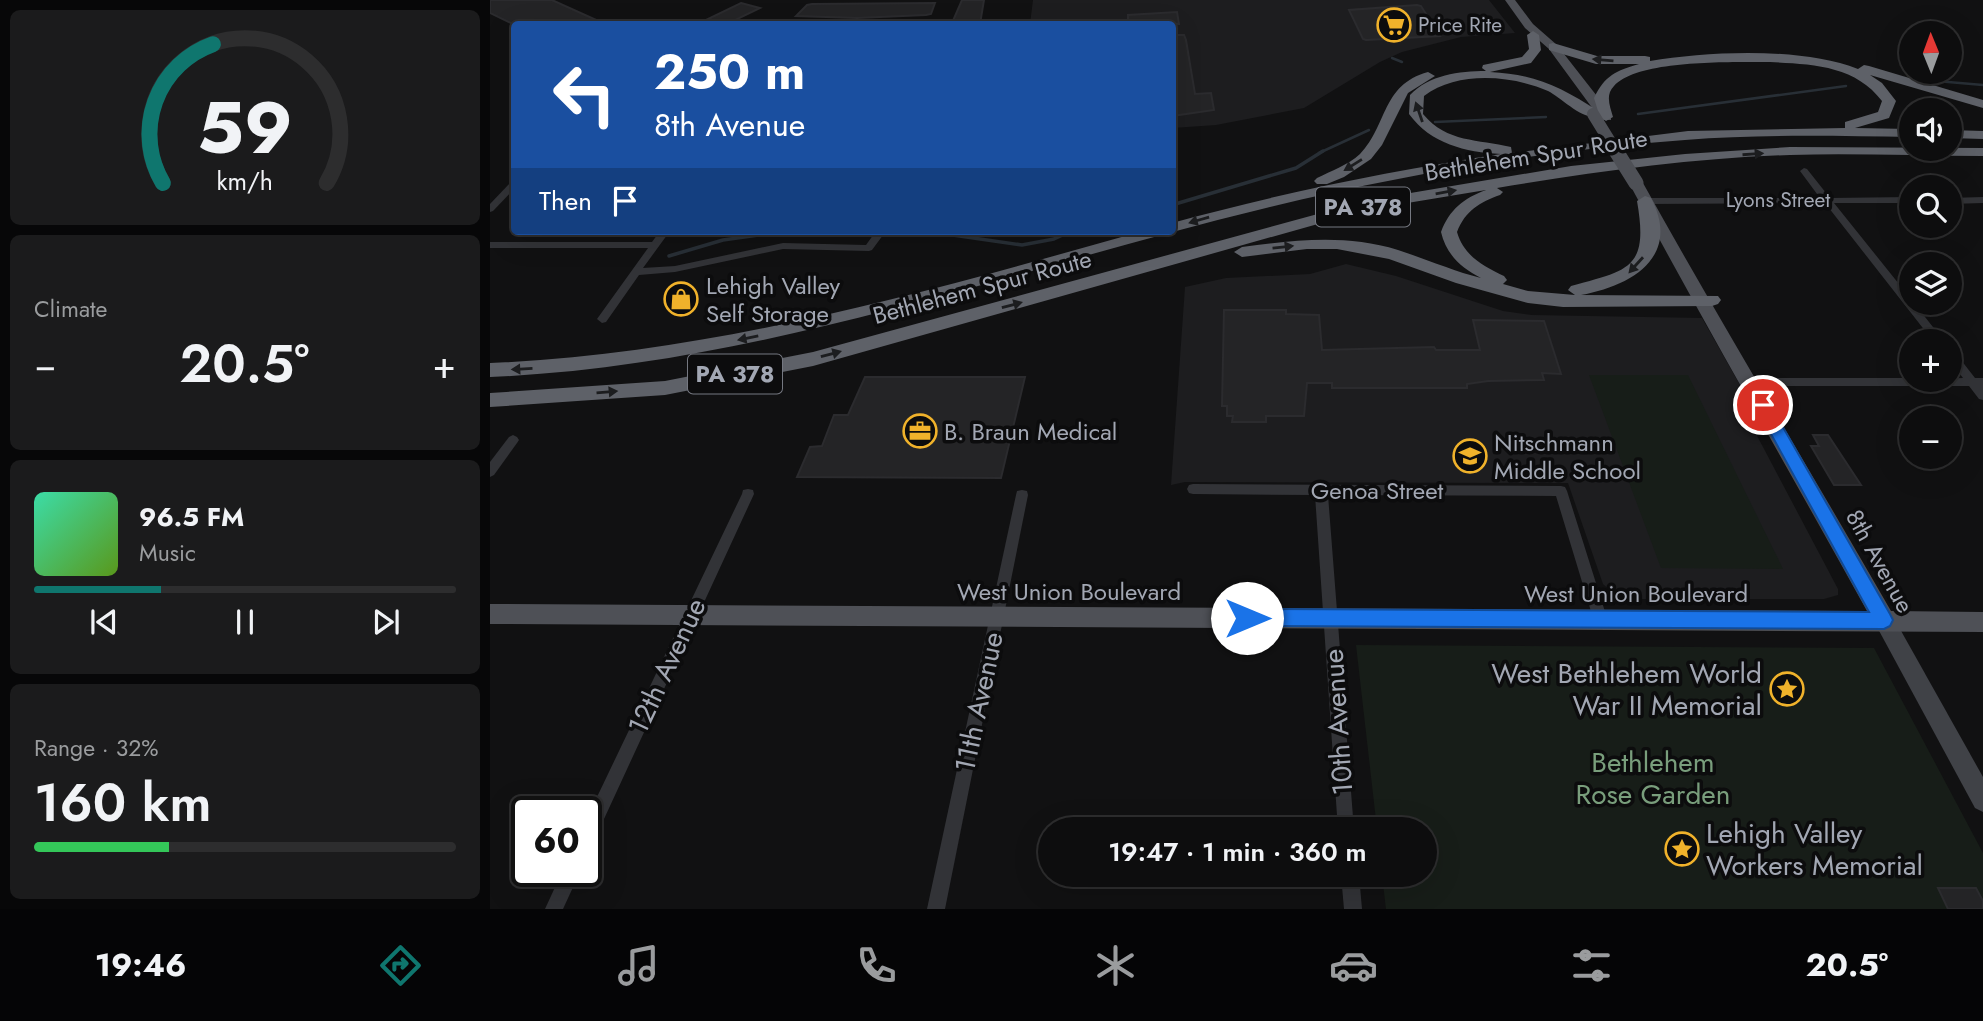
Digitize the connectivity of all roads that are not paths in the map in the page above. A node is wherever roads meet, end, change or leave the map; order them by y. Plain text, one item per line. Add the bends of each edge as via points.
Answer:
1 (1509, 2) edge
2 (1539, 40) junction
3 (1983, 104) edge
4 (1599, 115) junction
5 (1788, 131) junction
6 (1899, 133) edge
7 (1962, 134) edge
8 (1983, 135) edge
9 (1644, 139) junction
10 (1983, 152) edge
11 (1685, 158) junction
12 (1804, 172) dead end
13 (511, 187) edge
14 (1827, 200) junction
15 (1983, 200) edge
16 (1652, 201) junction
17 (1899, 201) edge
18 (1962, 201) edge
19 (490, 209) edge
20 (1226, 212) junction
21 (1176, 227) edge
22 (662, 235) edge
23 (878, 235) edge
24 (1146, 235) edge
25 (490, 245) edge
26 (654, 245) junction
27 (636, 272) junction
28 (1569, 291) junction
29 (1049, 295) junction
30 (1703, 295) junction
31 (602, 319) dead end
32 (1929, 329) edge
33 (1731, 349) joint
34 (1962, 366) edge
35 (490, 370) edge
36 (1749, 382) junction
37 (1977, 382) edge
38 (1983, 396) edge
39 (490, 400) edge
40 (513, 440) dead end
41 (490, 472) edge
42 (1193, 489) dead end
43 (1321, 489) junction
44 (748, 494) dead end
45 (1022, 495) dead end
46 (490, 614) edge
47 (690, 616) junction
48 (998, 617) junction
49 (1330, 618) junction
50 (1600, 618) junction
51 (1884, 620) junction
52 (1983, 622) edge
53 (1983, 800) edge
54 (602, 805) edge
55 (1345, 817) edge
56 (564, 887) edge
57 (1351, 887) edge
58 (554, 909) edge
59 (936, 909) edge
60 (1353, 909) edge

1 - 2 main road, 8th Avenue
3 -> 2 highway via 1848,64 1804,56 1752,53 1613,61 1581,57
2 - 4 main road, 8th Avenue
2 -> 20 highway via 1526,60 1516,64 1452,71 1415,81 1400,92 1378,139 1355,164 1323,181
4 - 5 highway via 1602,93 1626,72 1708,59 1791,59 1835,66 1877,85 1889,101 1884,115 1875,120
9 -> 4 highway via 1513,150 1469,145 1426,127 1416,114 1415,100 1426,86 1444,80 1498,77 1551,88
4 - 16 main road, 8th Avenue
5 - 6 highway, Bethlehem Spur Route / PA 378
5 - 9 highway, Bethlehem Spur Route / PA 378
7 - 8 highway
9 - 20 highway, Bethlehem Spur Route / PA 378 via 1419,170
11 -> 10 highway, Bethlehem Spur Route / PA 378 via 1790,151
11 - 28 highway via 1501,190 1475,200 1455,217 1450,240 1473,268 1525,287
29 -> 11 highway, Bethlehem Spur Route / PA 378 via 1369,205 1571,171
12 - 14 street
13 - 19 street
14 - 16 street, Lyons Street
14 - 17 street, Lyons Street
14 - 32 street
15 - 18 street
16 -> 28 highway via 1651,238 1638,266 1611,283
16 - 30 main road, 8th Avenue
20 -> 21 highway, Bethlehem Spur Route / PA 378
22 - 26 street
23 - 27 street via 869,248 783,246 675,269
24 -> 35 highway, Bethlehem Spur Route / PA 378 via 838,319 678,353
25 - 26 street
26 - 27 street
27 - 31 street
28 - 30 highway
29 -> 30 highway via 1244,252 1307,244 1337,244 1392,254 1528,298 1563,301
39 -> 29 highway, Bethlehem Spur Route / PA 378 via 665,387 813,359
30 - 33 main road, 8th Avenue
33 - 36 main road, 8th Avenue
34 - 37 street
36 - 37 street
36 - 51 main road, 8th Avenue
37 - 38 street
40 - 41 street
42 - 43 street, Genoa Street
43 - 49 street, 10th Avenue
43 - 50 street, Genoa Street via 1561,491
44 - 47 street, 12th Avenue
45 - 48 street, 11th Avenue
46 - 47 main road, West Union Boulevard
47 - 48 main road, West Union Boulevard
47 - 54 street, 12th Avenue
48 - 49 main road, West Union Boulevard
48 - 59 street, 11th Avenue
49 - 50 main road, West Union Boulevard
49 - 55 street, 10th Avenue
50 - 51 main road, West Union Boulevard
51 - 52 main road, West Union Boulevard
51 - 53 main road, 8th Avenue
56 - 58 street
57 - 60 street

